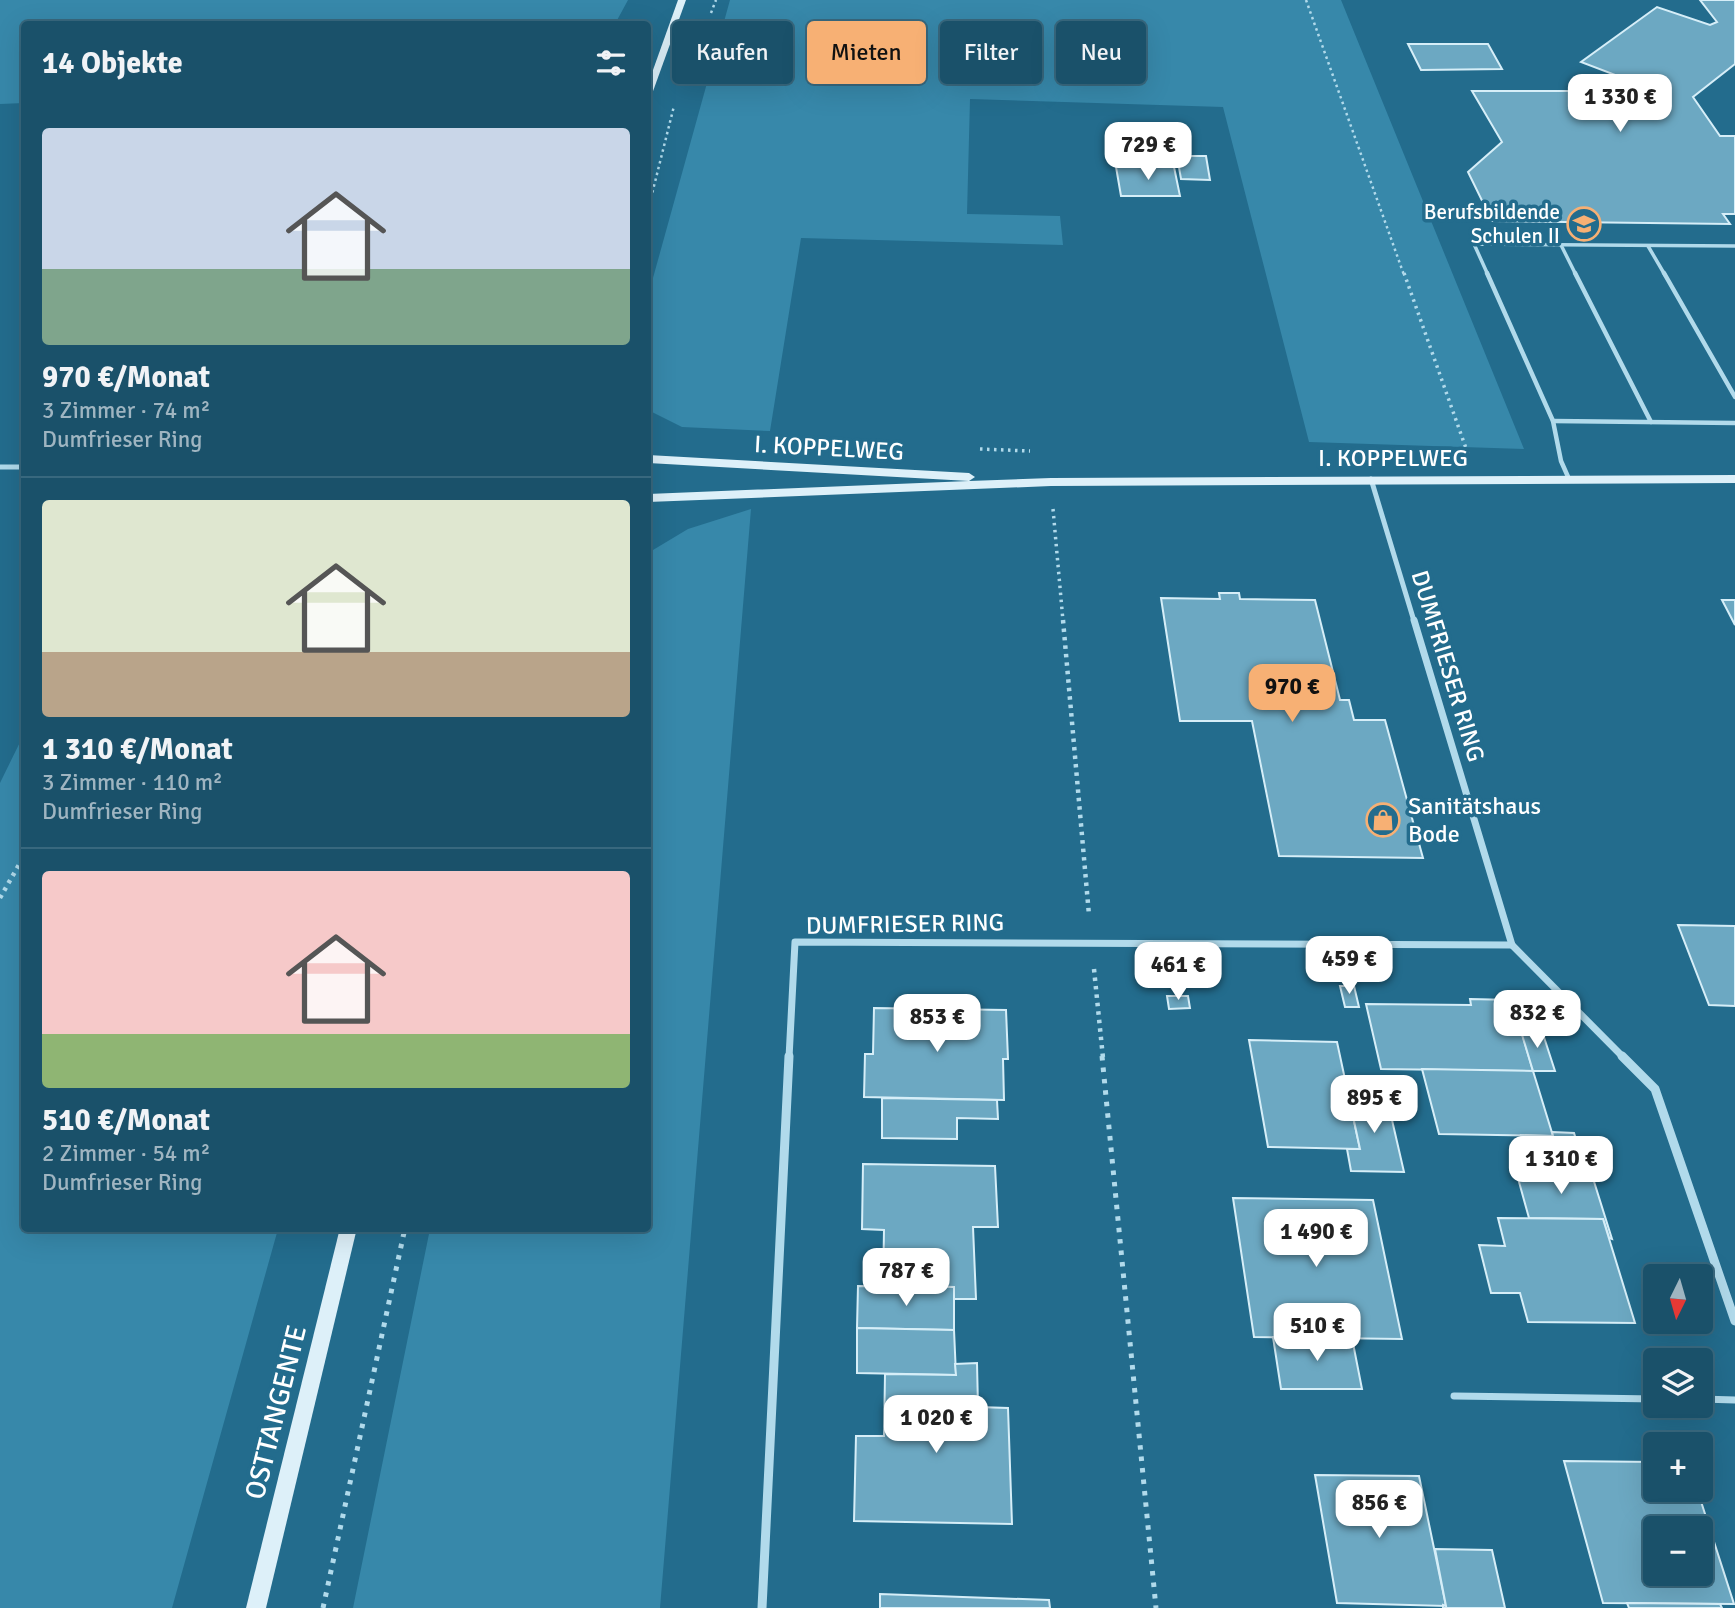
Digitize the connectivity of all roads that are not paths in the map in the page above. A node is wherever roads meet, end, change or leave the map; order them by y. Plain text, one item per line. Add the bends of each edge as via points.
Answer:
1 (682, 0) edge
2 (651, 86) edge
3 (1561, 245) junction
4 (1648, 246) junction
5 (1735, 247) edge
6 (1735, 397) edge
7 (1553, 421) junction
8 (1651, 422) junction
9 (1735, 423) edge
10 (651, 459) edge
11 (0, 467) edge
12 (21, 467) edge
13 (1371, 479) junction
14 (1569, 479) junction
15 (1735, 479) edge
16 (1051, 482) junction
17 (651, 498) edge
18 (664, 498) junction
19 (651, 503) edge
20 (1512, 945) junction
21 (348, 1232) edge
22 (1735, 1321) edge
23 (1454, 1396) dead end
24 (1643, 1399) edge
25 (1713, 1399) edge
26 (1735, 1400) edge
27 (257, 1608) edge
28 (762, 1608) edge

1 - 2 street
3 - 4 lane
3 - 7 lane via 1474,244
3 - 8 lane
4 - 5 lane
4 - 6 lane
7 - 8 lane
7 - 14 lane
8 - 9 lane
10 - 16 street, I. KOPPELWEG
11 - 12 street
13 - 14 street, I. KOPPELWEG
13 - 16 street, I. KOPPELWEG
13 - 20 street, DUMFRIESER RING
14 - 15 street, I. KOPPELWEG
16 - 18 street, I. KOPPELWEG
17 - 18 street, I. KOPPELWEG
18 - 19 street, I. KOPPELWEG
20 - 22 street, DUMFRIESER RING via 1655,1089
20 - 28 street, DUMFRIESER RING via 795,942
21 - 27 street, OSTTANGENTE
23 - 24 lane
25 - 26 lane

